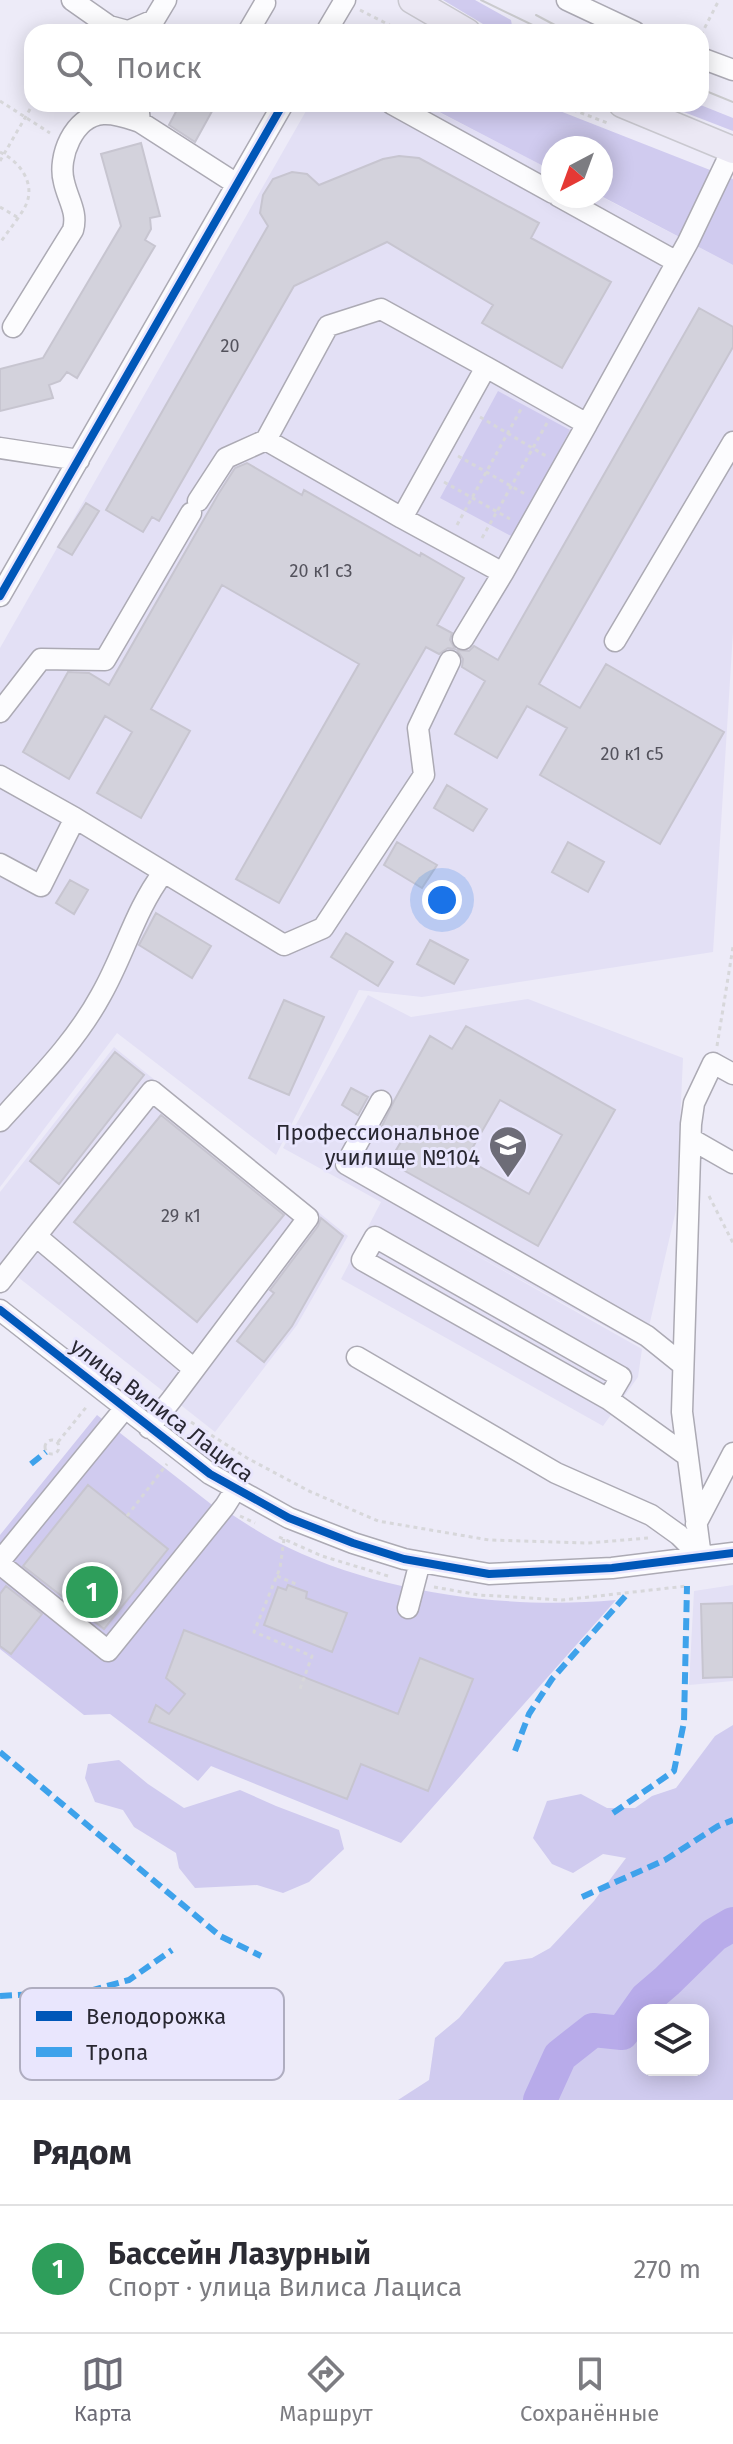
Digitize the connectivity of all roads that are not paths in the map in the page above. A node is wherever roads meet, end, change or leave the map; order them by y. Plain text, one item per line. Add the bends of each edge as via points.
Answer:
1 (72, 0) edge
2 (166, 0) edge
3 (412, 0) edge
4 (567, 0) edge
5 (345, 1) edge
6 (265, 3) dead end
7 (106, 24) edge
8 (146, 24) edge
9 (253, 24) edge
10 (331, 24) edge
11 (453, 24) edge
12 (618, 24) edge
13 (709, 61) edge
14 (733, 70) edge
15 (278, 112) edge
16 (406, 112) edge
17 (641, 112) edge
18 (139, 113) edge
19 (733, 150) edge
20 (235, 183) junction
21 (541, 187) edge
22 (579, 208) edge
23 (677, 262) junction
24 (13, 327) dead end
25 (486, 367) junction
26 (587, 424) junction
27 (266, 440) junction
28 (733, 442) edge
29 (0, 448) edge
30 (79, 460) junction
31 (402, 518) junction
32 (503, 573) junction
33 (0, 596) edge
34 (463, 639) dead end
35 (615, 641) dead end
36 (450, 661) dead end
37 (0, 712) edge
38 (0, 776) edge
39 (75, 818) junction
40 (0, 864) edge
41 (163, 873) junction
42 (733, 1074) edge
43 (381, 1101) dead end
44 (0, 1121) edge
45 (691, 1139) junction
46 (733, 1163) edge
47 (36, 1236) junction
48 (0, 1282) edge
49 (0, 1310) edge
50 (357, 1357) dead end
51 (683, 1365) junction
52 (194, 1369) junction
53 (608, 1399) junction
54 (125, 1408) junction
55 (149, 1428) junction
56 (733, 1453) edge
57 (686, 1455) junction
58 (235, 1490) junction
59 (696, 1524) junction
60 (733, 1553) edge
61 (701, 1557) junction
62 (420, 1562) junction
63 (0, 1563) edge
64 (408, 1608) dead end

1 - 7 street
2 - 8 street
3 - 11 main road
4 - 12 street
5 - 10 street
6 - 9 street
13 - 14 street
15 - 20 street
16 - 21 street
17 - 19 main road
18 - 20 street
18 - 24 street via 99,114 84,121 67,144 63,181 75,212 73,230
19 - 23 street
20 - 30 street
22 - 23 street
23 - 26 street
25 - 26 street
25 - 27 street via 381,309 328,326
25 - 31 street
26 - 32 street
27 - 31 street
27 - 37 street via 226,458 105,660 41,659
28 - 35 street
29 - 30 street
30 - 33 street
31 - 32 street
32 - 34 street
36 - 41 street via 418,728 424,775 323,928 284,945
38 - 39 street
39 - 40 street via 41,886
39 - 41 street
41 - 44 street via 147,894 102,994 71,1043
42 - 45 street via 713,1063 694,1103
43 - 51 street via 346,1164 647,1336
45 - 46 street
45 - 51 street
47 - 48 street
47 - 52 street
47 - 52 street via 152,1091 308,1218
49 - 54 street, улица Вилиса Лациса
50 - 61 street via 556,1473 651,1515
51 - 57 street
52 - 55 street
53 - 53 street via 362,1260 375,1237 621,1377
53 - 57 street
54 - 55 street, улица Вилиса Лациса
54 - 63 street
55 - 58 street, улица Вилиса Лациса
56 - 59 street
57 - 59 street
58 - 62 street, улица Вилиса Лациса via 353,1543
58 - 63 street via 108,1651
59 - 61 street
60 - 61 street, улица Вилиса Лациса
61 - 62 street, улица Вилиса Лациса via 489,1574
62 - 64 street

